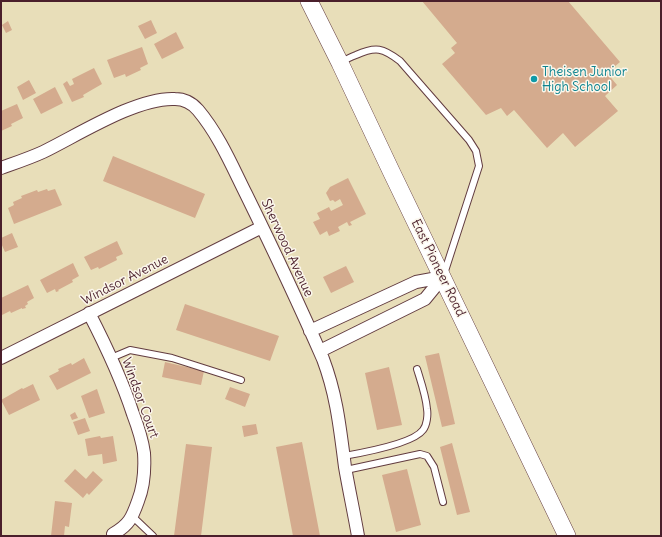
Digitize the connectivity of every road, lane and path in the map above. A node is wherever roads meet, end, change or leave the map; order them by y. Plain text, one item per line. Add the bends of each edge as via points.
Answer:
1 (309, 1) edge
2 (340, 63) junction
3 (1, 168) edge
4 (262, 226) junction
5 (443, 278) junction
6 (89, 313) junction
7 (310, 331) junction
8 (320, 351) junction
9 (1, 358) edge
10 (111, 358) junction
11 (418, 370) dead end
12 (240, 380) dead end
13 (344, 456) junction
14 (346, 470) junction
15 (443, 502) dead end
16 (132, 516) junction
17 (113, 534) dead end
18 (153, 536) edge
19 (358, 536) edge
20 (567, 536) edge

1 - 2 main road, East Pioneer Road
2 - 5 main road, East Pioneer Road
2 - 5 lane via 371,49 385,51 400,61 476,151 479,166
3 - 4 street, Sherwood Avenue via 41,152 124,111 148,102 176,99 190,103 198,110 222,146
4 - 6 street, Windsor Avenue
4 - 7 street, Sherwood Avenue
5 - 7 street via 416,282
5 - 8 street via 425,299
5 - 20 main road, East Pioneer Road
6 - 9 street, Windsor Avenue
6 - 10 street, Windsor Court
7 - 8 street, Sherwood Avenue
8 - 13 street, Sherwood Avenue via 336,405
10 - 12 lane via 130,350 172,358
10 - 16 street, Windsor Court via 141,436 144,451 142,490
11 - 13 lane via 427,409 426,424 422,431 390,447
13 - 14 street, Sherwood Avenue
14 - 15 lane via 420,454 426,456 434,467
14 - 19 street, Sherwood Avenue
16 - 17 street, Windsor Court via 125,527
16 - 18 lane

